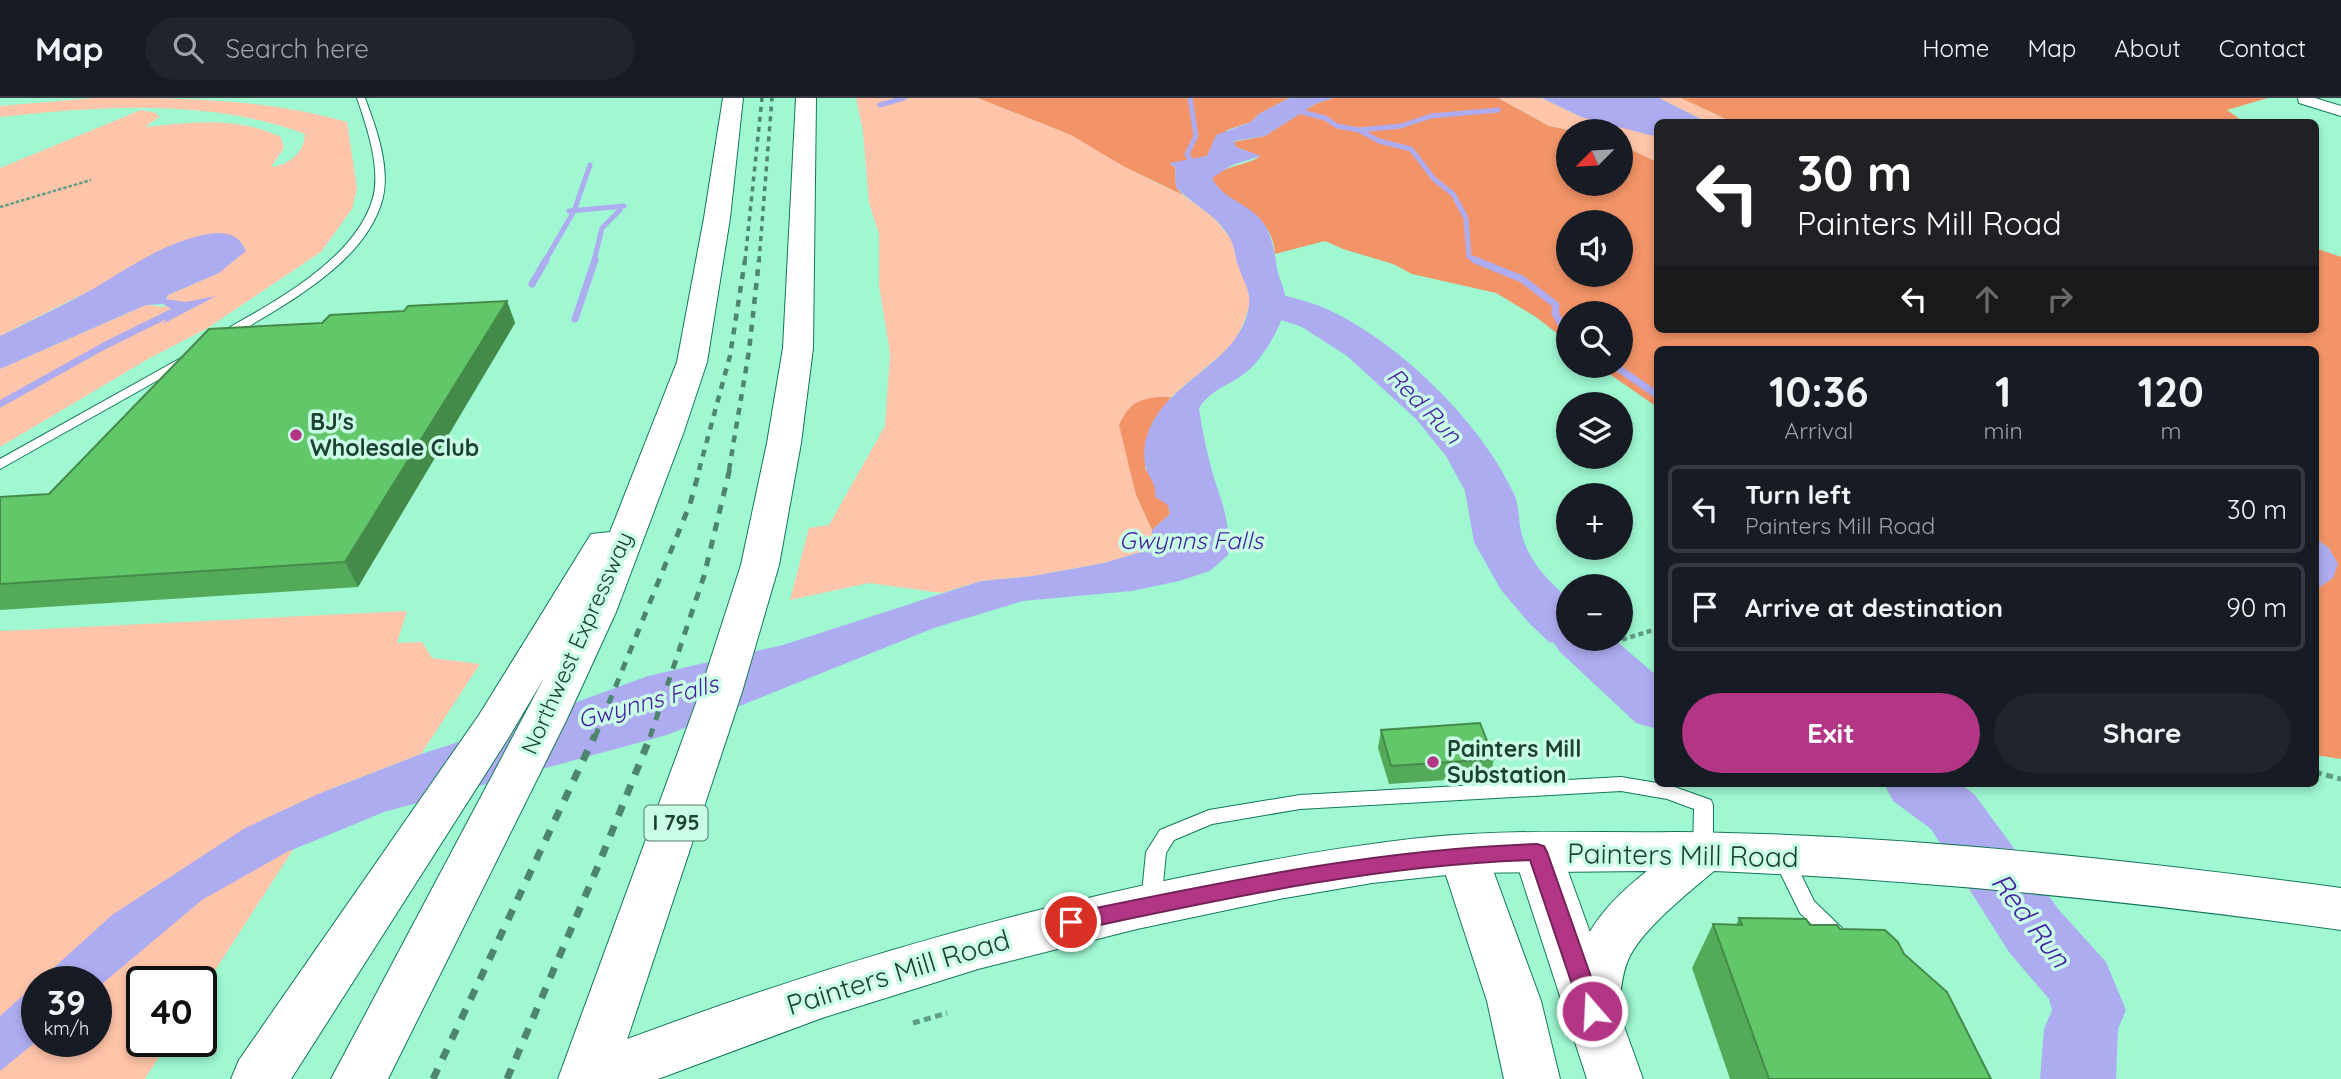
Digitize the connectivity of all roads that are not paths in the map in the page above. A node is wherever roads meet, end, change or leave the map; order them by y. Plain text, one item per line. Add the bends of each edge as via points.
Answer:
1 (361, 98) edge
2 (733, 98) edge
3 (806, 98) edge
4 (2314, 98) edge
5 (2329, 98) edge
6 (2341, 102) edge
7 (2341, 111) edge
8 (0, 465) edge
9 (576, 619) junction
10 (1537, 852) junction
11 (1703, 852) junction
12 (1462, 854) junction
13 (1781, 856) junction
14 (1151, 904) junction
15 (2341, 909) edge
16 (1855, 953) edge
17 (1592, 1011) junction
18 (259, 1079) edge
19 (359, 1079) edge
20 (589, 1079) edge
21 (1532, 1079) edge
22 (1615, 1079) edge

1 - 8 lane via 379,187 371,215 355,239 307,284 268,310
2 - 9 main road via 692,362 667,434
3 - 20 main road, I 795 via 798,348 760,565
4 - 7 street via 2305,100
5 - 6 street
9 - 18 main road via 494,726
9 - 19 main road, Northwest Expressway via 538,733
10 - 11 main road, Painters Mill Road
10 - 12 main road, Painters Mill Road
10 - 17 main road
11 - 13 main road, Painters Mill Road
11 - 14 lane via 1704,805 1669,792 1621,784 1300,802 1209,817 1167,835 1156,852
11 - 17 main road via 1639,906 1603,953
12 - 14 main road, Painters Mill Road via 1306,874
12 - 21 main road via 1514,1001
13 - 15 main road, Painters Mill Road via 2071,876
13 - 16 lane via 1807,907
14 - 20 main road, Painters Mill Road via 1044,928 832,989
17 - 22 main road

